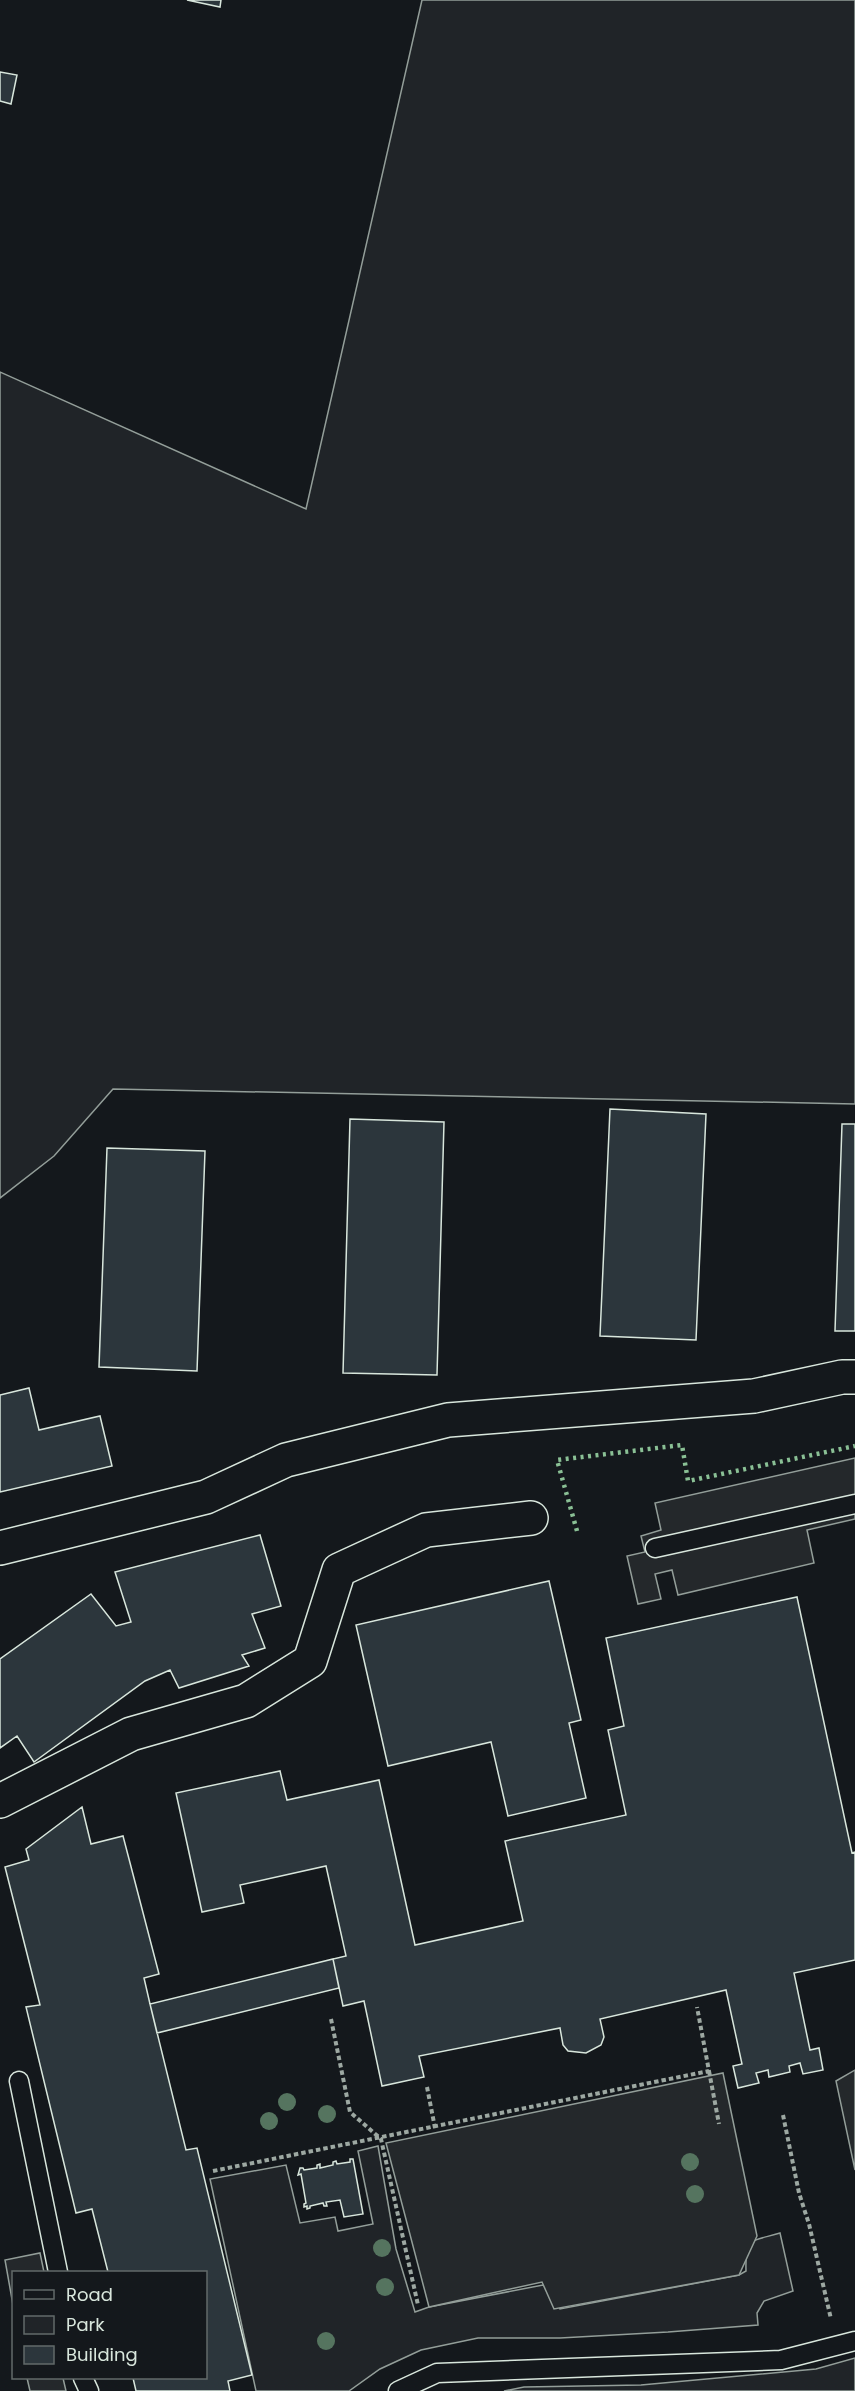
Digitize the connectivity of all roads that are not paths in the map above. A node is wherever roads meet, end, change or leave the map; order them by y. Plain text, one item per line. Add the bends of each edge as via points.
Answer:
1 (855, 1377) edge
2 (855, 1504) edge
3 (531, 1518) dead end
4 (0, 1548) edge
5 (655, 1548) dead end
6 (0, 1801) edge
7 (19, 2081) dead end
8 (58, 2271) edge
9 (855, 2341) edge
10 (398, 2391) edge

1 - 4 street via 754,1396 448,1420 286,1460 206,1497
2 - 5 lane
3 - 6 street via 426,1530 339,1570 310,1661 246,1701 131,1734
7 - 8 lane
9 - 10 lane via 781,2360 437,2373

